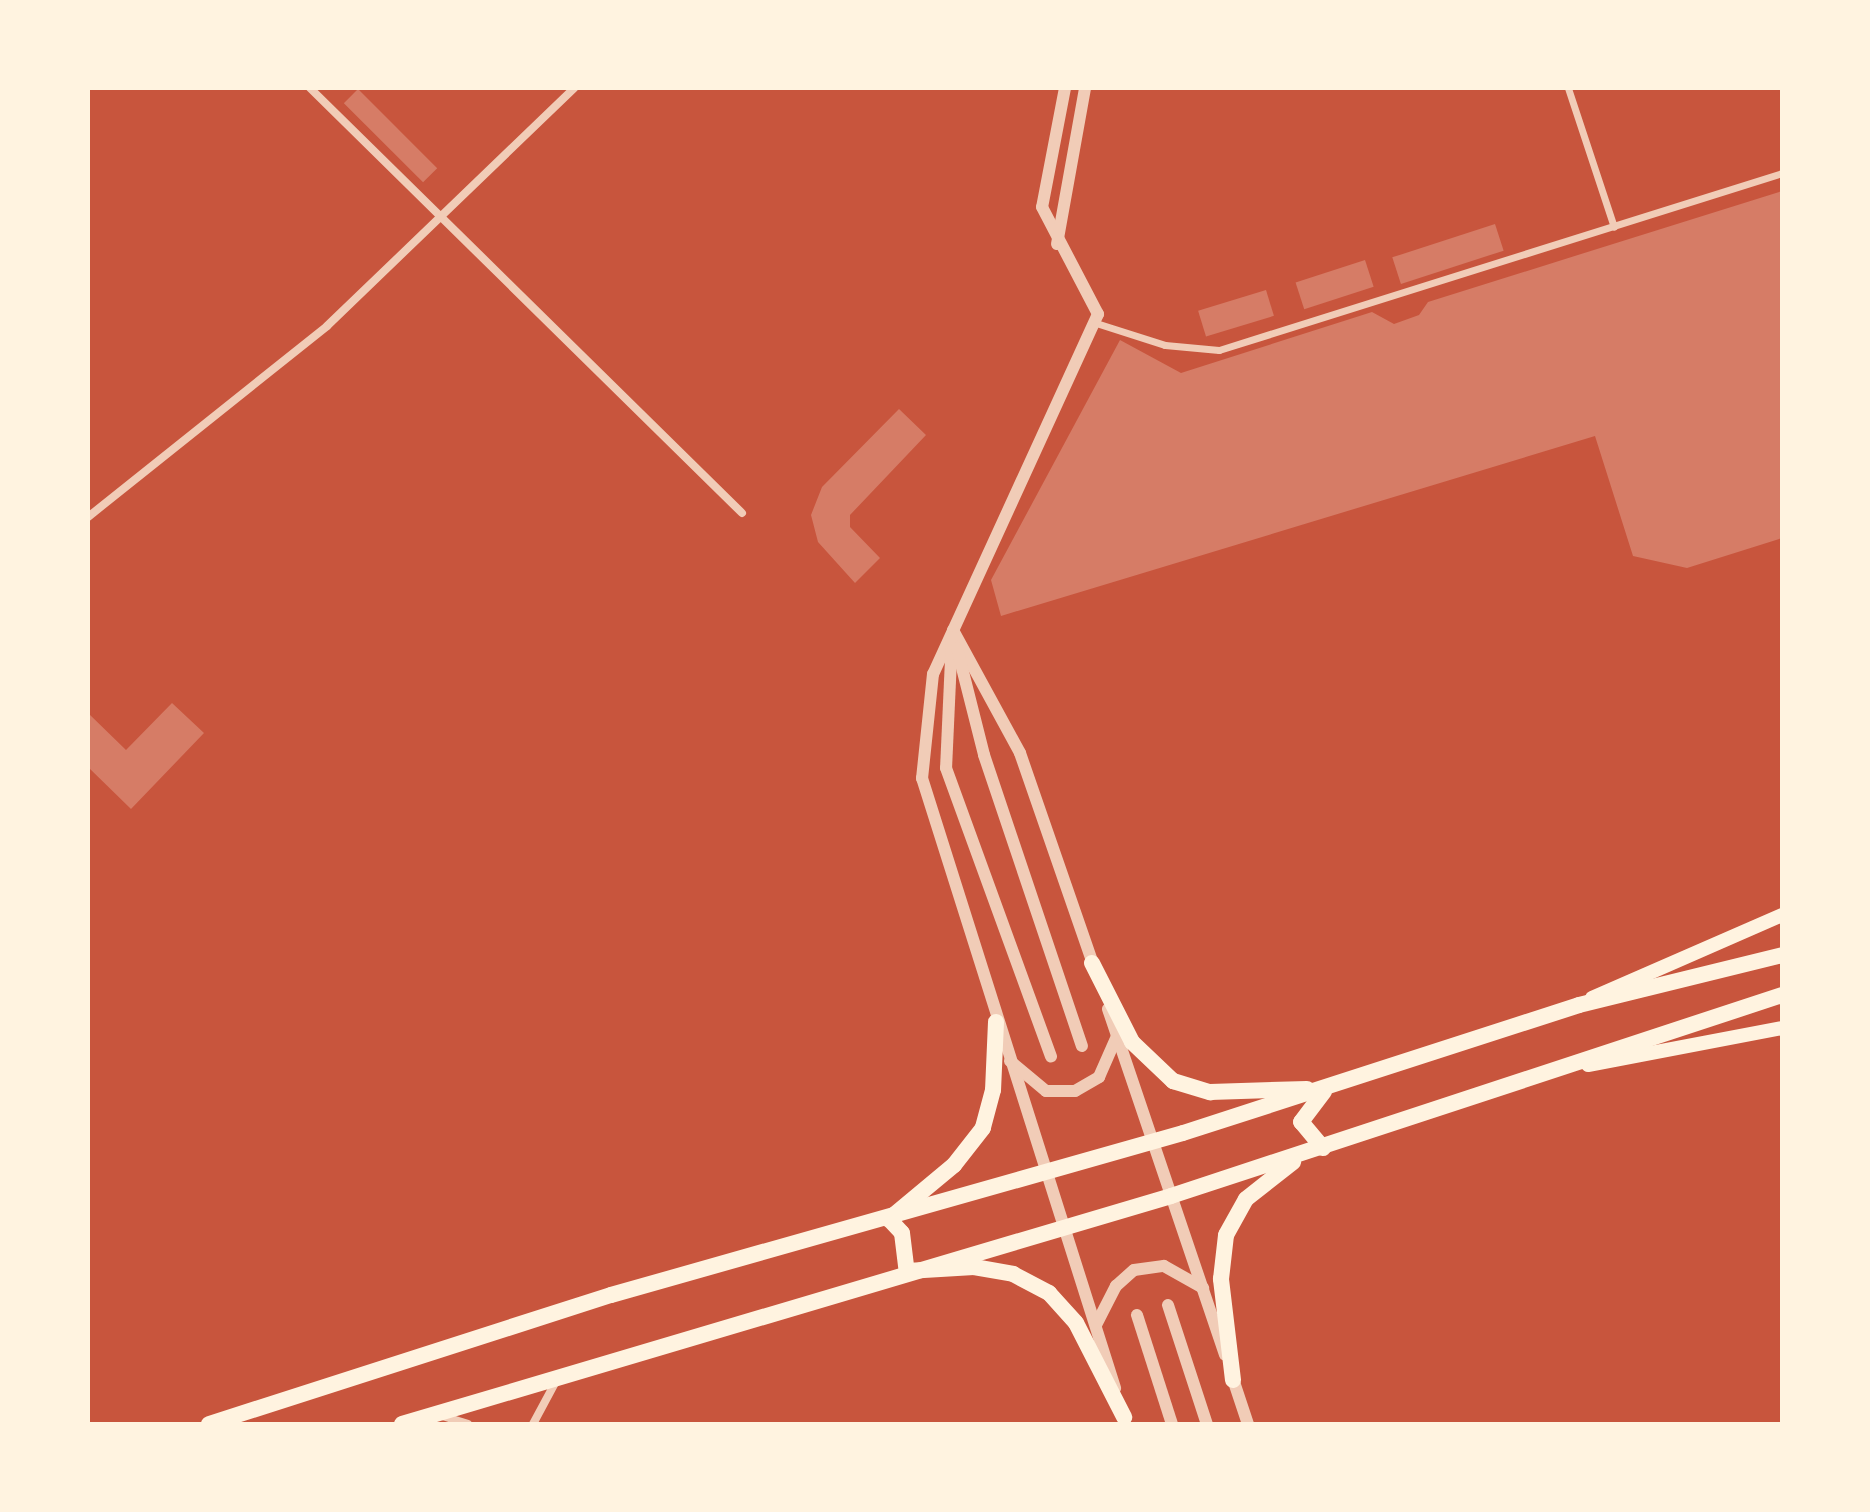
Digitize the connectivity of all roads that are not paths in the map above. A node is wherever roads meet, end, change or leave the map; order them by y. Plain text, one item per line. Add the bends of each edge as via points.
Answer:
1 (310, 88) edge
2 (574, 88) edge
3 (1065, 88) edge
4 (1085, 88) edge
5 (1568, 88) edge
6 (1782, 173) edge
7 (437, 219) junction
8 (1614, 227) junction
9 (1057, 244) junction
10 (1096, 323) junction
11 (742, 513) dead end
12 (88, 517) edge
13 (953, 630) junction
14 (1782, 915) edge
15 (1782, 955) edge
16 (1092, 963) junction
17 (1782, 995) edge
18 (1579, 1005) junction
19 (996, 1022) junction
20 (1782, 1028) edge
21 (1117, 1036) junction
22 (1082, 1046) dead end
23 (1051, 1056) dead end
24 (1008, 1059) junction
25 (1587, 1065) junction
26 (1328, 1088) junction
27 (1153, 1142) junction
28 (1323, 1148) junction
29 (1048, 1173) junction
30 (1171, 1196) junction
31 (889, 1219) junction
32 (1065, 1224) junction
33 (907, 1271) junction
34 (1203, 1288) junction
35 (1168, 1305) dead end
36 (1137, 1315) dead end
37 (1096, 1325) junction
38 (560, 1376) junction
39 (1233, 1380) junction
40 (435, 1413) junction
41 (1126, 1420) edge
42 (209, 1424) edge
43 (402, 1424) edge
44 (468, 1424) edge
45 (533, 1424) edge
46 (1172, 1424) edge
47 (1207, 1424) edge
48 (1248, 1424) edge

1 - 7 street
2 - 7 street
3 - 9 street via 1041,191
4 - 9 street
5 - 8 street
6 - 8 street
7 - 11 street
7 - 12 street via 327,326
8 - 10 street via 1219,350 1165,345
9 - 10 street via 1093,295
10 - 13 street
13 - 16 street via 1020,753
13 - 19 street via 933,674 922,778
13 - 22 street via 984,755
13 - 23 street via 946,768
14 - 18 main road
15 - 18 main road
16 - 21 street
16 - 26 main road via 1132,1042 1173,1081 1210,1092
17 - 25 main road
18 - 26 main road
19 - 24 street
19 - 31 main road via 993,1090 983,1128 954,1165
20 - 25 main road
21 - 24 street via 1099,1077 1075,1091 1046,1091
21 - 27 street
24 - 29 street
25 - 28 main road
26 - 27 main road
26 - 28 main road via 1301,1122
27 - 29 main road
27 - 30 street
28 - 30 main road
28 - 39 main road via 1261,1186 1231,1222 1221,1279
29 - 31 main road
29 - 32 street
30 - 32 main road
30 - 34 street
31 - 33 main road via 902,1233
31 - 42 main road via 611,1295
32 - 33 main road
32 - 37 street
33 - 38 main road
33 - 41 main road via 974,1267 1013,1274 1049,1293 1076,1323
34 - 37 street via 1164,1266 1134,1270 1116,1286
34 - 39 street
35 - 47 street
36 - 46 street
37 - 41 street
38 - 40 main road
38 - 45 street
39 - 48 street
40 - 43 main road
40 - 44 street

